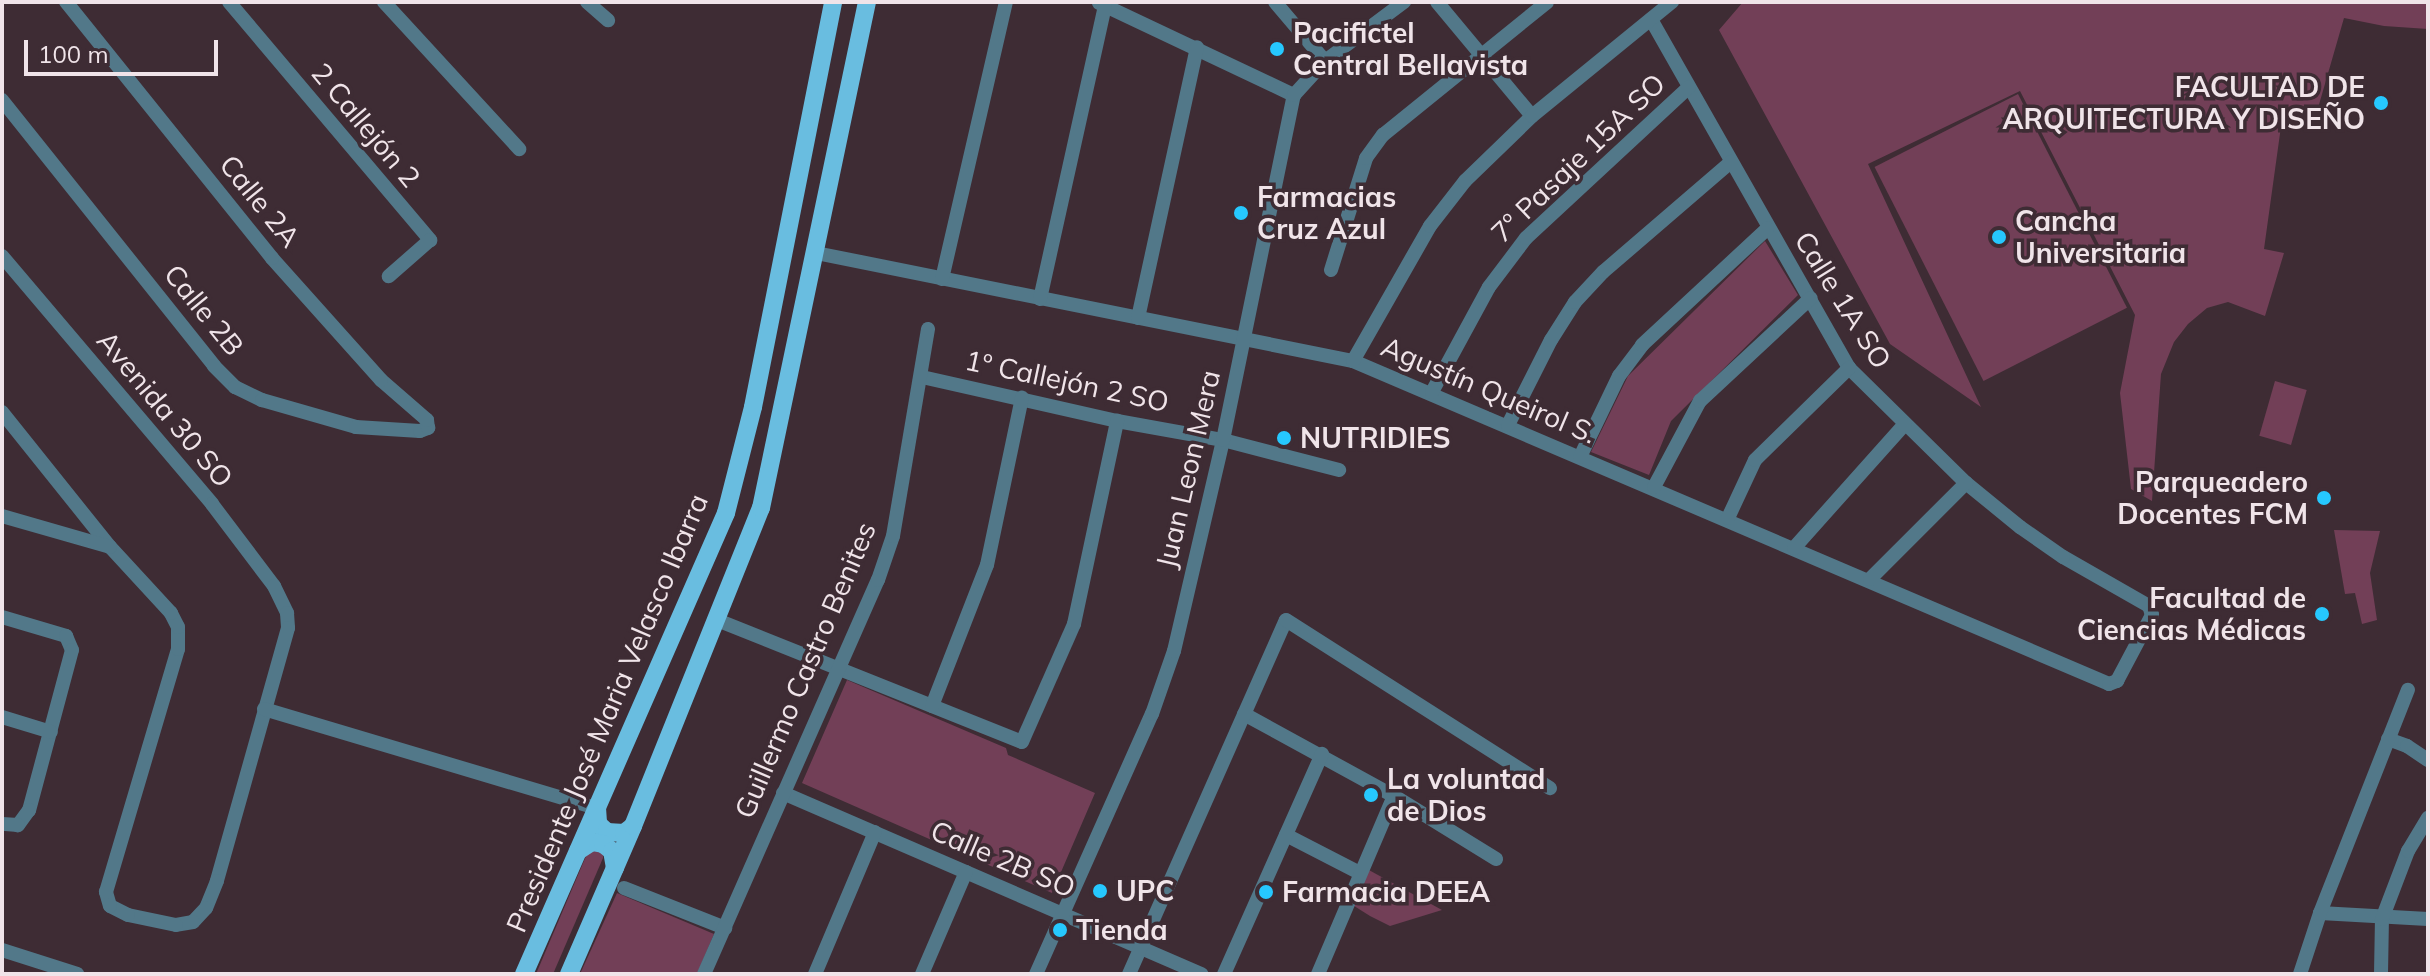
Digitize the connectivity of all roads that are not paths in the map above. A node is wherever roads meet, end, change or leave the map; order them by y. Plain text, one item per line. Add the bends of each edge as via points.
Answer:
1 (66, 2) edge
2 (229, 2) edge
3 (587, 2) edge
4 (833, 2) edge
5 (867, 2) edge
6 (1006, 2) edge
7 (1275, 2) edge
8 (1404, 2) edge
9 (1437, 2) edge
10 (1547, 2) edge
11 (1672, 2) edge
12 (386, 3) edge
13 (1101, 4) edge
14 (1651, 19) junction
15 (608, 20) dead end
16 (1197, 47) junction
17 (1483, 53) junction
18 (1325, 61) junction
19 (1689, 87) junction
20 (1294, 95) junction
21 (2, 100) edge
22 (1532, 116) junction
23 (519, 149) dead end
24 (1731, 162) junction
25 (1767, 229) junction
26 (816, 253) junction
27 (2, 256) edge
28 (1331, 270) dead end
29 (389, 276) dead end
30 (942, 279) junction
31 (1811, 298) junction
32 (1040, 299) junction
33 (1138, 318) junction
34 (928, 329) dead end
35 (1243, 339) junction
36 (1353, 361) junction
37 (1849, 368) junction
38 (922, 377) junction
39 (1432, 392) junction
40 (1022, 398) junction
41 (753, 407) junction
42 (783, 411) junction
43 (2, 412) edge
44 (427, 420) joint
45 (1117, 421) junction
46 (1905, 424) junction
47 (1508, 425) junction
48 (1223, 440) junction
49 (1580, 457) junction
50 (1339, 470) dead end
51 (1966, 483) junction
52 (1654, 487) junction
53 (2, 516) edge
54 (1728, 518) junction
55 (110, 547) junction
56 (1794, 548) junction
57 (1870, 579) junction
58 (2, 617) edge
59 (717, 620) junction
60 (838, 669) junction
61 (2109, 684) joint
62 (2408, 690) dead end
63 (932, 706) junction
64 (264, 709) junction
65 (1244, 714) junction
66 (2, 717) edge
67 (51, 732) junction
68 (2388, 739) junction
69 (1322, 754) junction
70 (2428, 760) edge
71 (1550, 788) dead end
72 (783, 793) junction
73 (1394, 796) junction
74 (597, 808) junction
75 (2428, 818) edge
76 (2, 824) edge
77 (633, 826) junction
78 (875, 832) junction
79 (1286, 835) junction
80 (578, 851) junction
81 (1496, 859) dead end
82 (615, 868) junction
83 (966, 872) junction
84 (1360, 873) junction
85 (624, 888) dead end
86 (2320, 913) junction
87 (1063, 914) junction
88 (2382, 919) junction
89 (2428, 919) edge
90 (725, 928) junction
91 (1142, 948) junction
92 (2, 950) edge
93 (1198, 973) edge
94 (77, 974) edge
95 (524, 974) edge
96 (569, 974) edge
97 (704, 974) edge
98 (815, 974) edge
99 (922, 974) edge
100 (1036, 974) edge
101 (1129, 974) edge
102 (1224, 974) edge
103 (1318, 974) edge
104 (2300, 974) edge
105 (2381, 974) edge

1 - 44 street, Calle 2A via 303,294 390,389
2 - 29 street, 2 Callejón 2 via 430,240
3 - 15 street
4 - 41 main road, Presidente José Maria Velasco Ibarra
5 - 26 main road
6 - 30 street
7 - 18 street
8 - 18 street
9 - 17 street
10 - 17 street
11 - 14 street
12 - 23 street
13 - 16 street
13 - 32 street
14 - 19 street, Calle 1A SO
14 - 22 street
16 - 20 street
16 - 33 street
17 - 22 street
17 - 28 street via 1383,135 1366,158
18 - 20 street
19 - 24 street, Calle 1A SO
19 - 39 street, 7º Pasaje 15A SO via 1526,238 1489,287
20 - 35 street, Juan Leon Mera
21 - 44 street, Calle 2B via 235,387 262,400 366,429 424,431 430,427
22 - 36 street via 1465,181 1430,226
24 - 25 street, Calle 1A SO
24 - 47 street via 1575,302
25 - 31 street, Calle 1A SO
25 - 49 street via 1642,345 1619,376
26 - 30 street, Agustín Queirol S.
26 - 42 main road
27 - 64 street, Avenida 30 SO via 212,504 283,600 288,628
30 - 32 street, Agustín Queirol S.
31 - 37 street, Calle 1A SO
31 - 52 street via 1700,401
32 - 33 street, Agustín Queirol S.
33 - 35 street, Agustín Queirol S.
34 - 38 street, Guillermo Castro Benites
35 - 36 street, Agustín Queirol S.
35 - 48 street, Juan Leon Mera
36 - 39 street, Agustín Queirol S.
37 - 46 street, Calle 1A SO
37 - 54 street via 1762,452
38 - 40 street, 1º Callejón 2 SO
38 - 60 street, Guillermo Castro Benites via 893,536
39 - 47 street, Agustín Queirol S.
40 - 45 street, 1º Callejón 2 SO
40 - 63 street via 987,565
41 - 42 main road via 765,397 780,403
41 - 74 main road, Presidente José Maria Velasco Ibarra via 726,513
42 - 59 main road via 761,508
43 - 55 street
45 - 48 street, 1º Callejón 2 SO
45 - 63 street via 1074,624 1022,742
46 - 51 street, Calle 1A SO
46 - 56 street
47 - 49 street, Agustín Queirol S.
48 - 50 street, 1º Callejón 2 SO
48 - 87 street, Juan Leon Mera via 1174,651 1152,714
49 - 52 street, Agustín Queirol S.
51 - 57 street
51 - 61 street, Calle 1A SO via 2063,557 2149,606 2152,615 2124,673
52 - 54 street, Agustín Queirol S.
53 - 55 street
54 - 56 street, Agustín Queirol S.
55 - 64 street via 171,613 180,637 106,892 110,906 176,925 193,922 212,897
56 - 57 street, Agustín Queirol S.
57 - 61 street, Agustín Queirol S.
58 - 67 street via 66,636 71,644
59 - 60 street
59 - 77 main road
60 - 63 street
60 - 72 street, Guillermo Castro Benites
62 - 68 street
64 - 74 street
65 - 69 street
65 - 71 street via 1286,620
65 - 91 street
66 - 67 street
67 - 76 street via 29,810 18,825
68 - 70 street
68 - 86 street
69 - 73 street
69 - 79 street
72 - 78 street, Calle 2B SO
72 - 90 street, Guillermo Castro Benites
73 - 81 street
73 - 84 street
74 - 77 main road via 598,824 607,832 618,835
74 - 80 main road, Presidente José Maria Velasco Ibarra
75 - 88 street via 2408,851
77 - 82 main road
78 - 83 street, Calle 2B SO
78 - 98 street
79 - 84 street
79 - 102 street
80 - 82 main road via 592,842 603,844 614,856
80 - 95 main road, Presidente José Maria Velasco Ibarra
82 - 96 main road
83 - 87 street, Calle 2B SO
83 - 99 street
84 - 103 street
85 - 90 street
86 - 88 street
86 - 104 street
87 - 91 street, Calle 2B SO
87 - 100 street, Juan Leon Mera
88 - 89 street
88 - 105 street
90 - 97 street, Guillermo Castro Benites
91 - 93 street, Calle 2B SO
91 - 101 street
92 - 94 street

